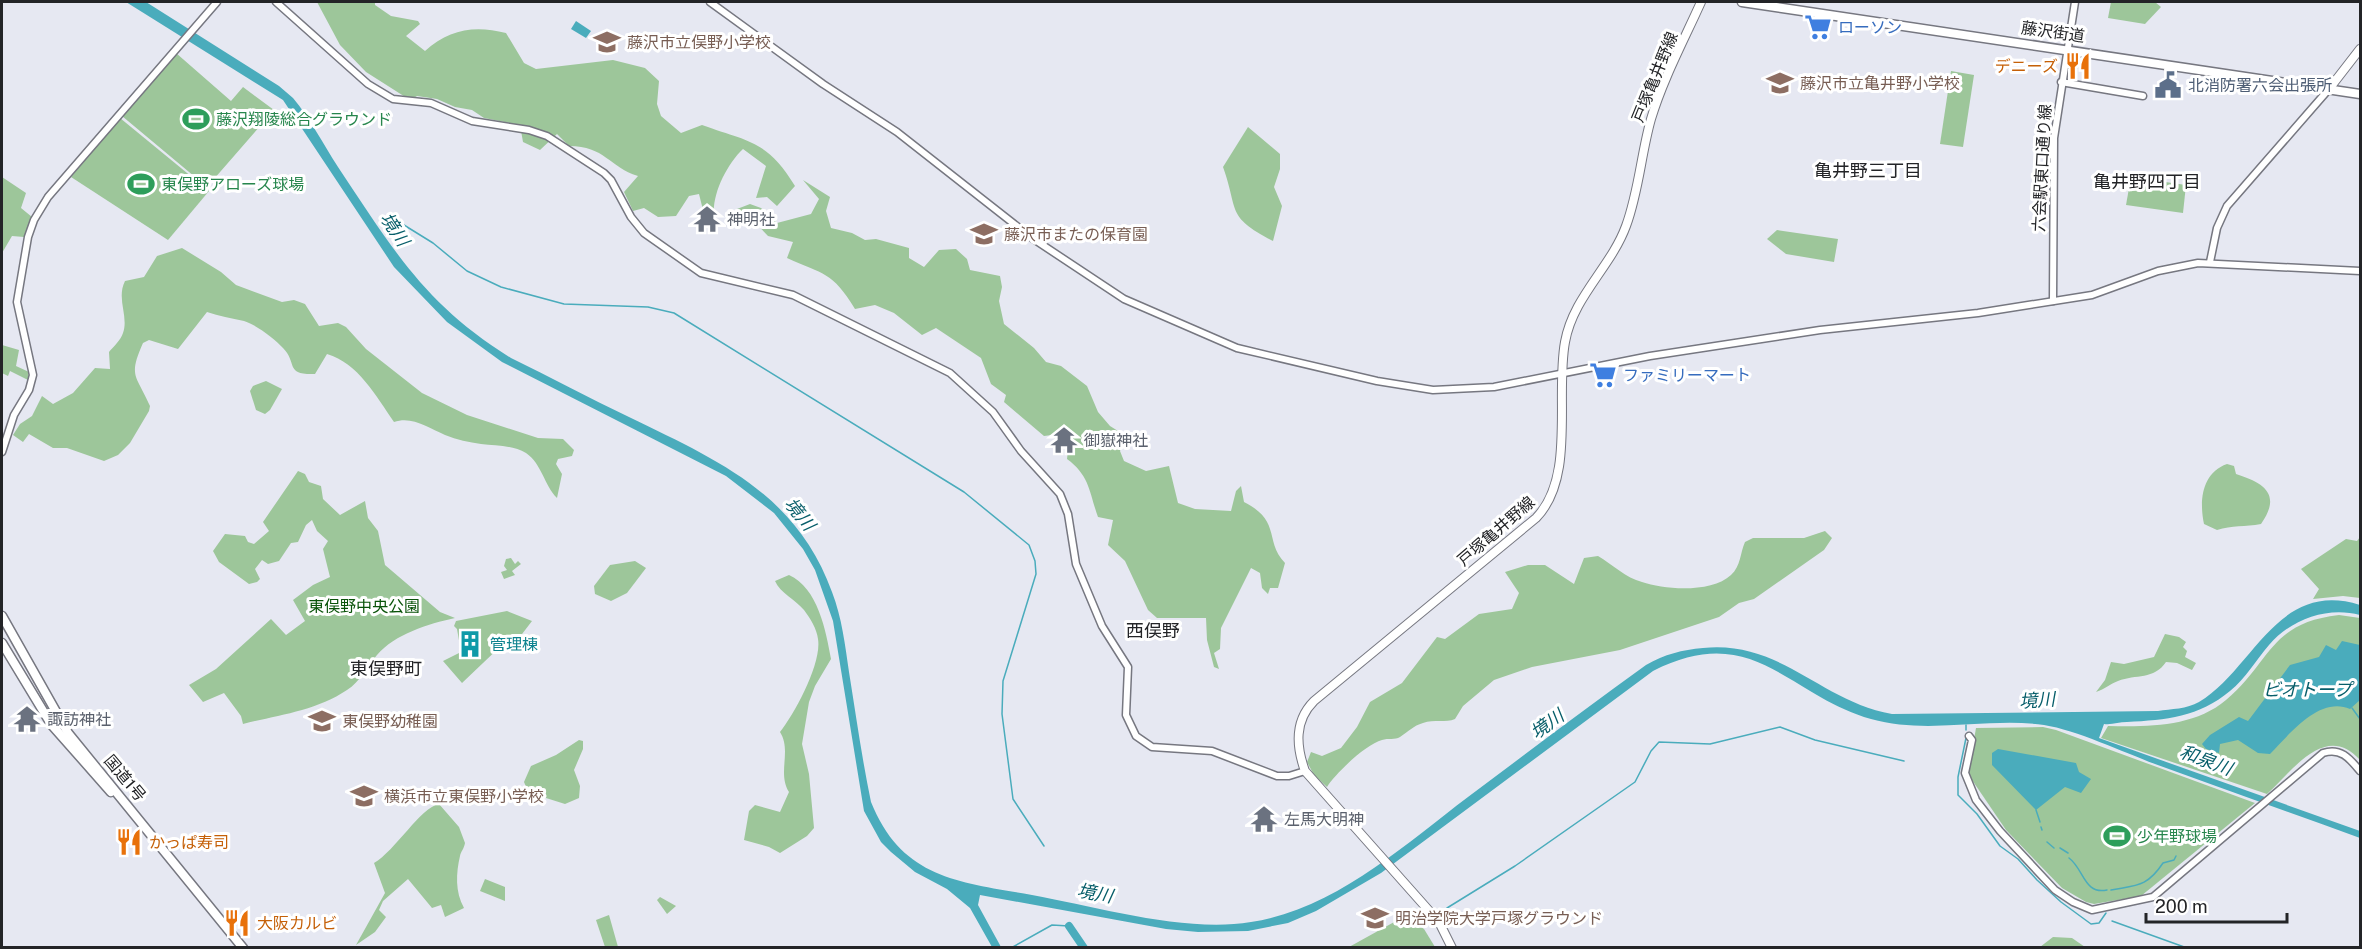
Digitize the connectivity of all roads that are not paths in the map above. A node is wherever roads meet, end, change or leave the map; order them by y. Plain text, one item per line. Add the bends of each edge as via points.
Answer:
1 (217, 2) edge
2 (276, 2) edge
3 (1701, 2) edge
4 (1742, 2) edge
5 (2075, 2) edge
6 (715, 3) edge
7 (2066, 49) junction
8 (2361, 49) edge
9 (2061, 82) junction
10 (2330, 88) junction
11 (2361, 93) edge
12 (2143, 96) dead end
13 (2210, 262) junction
14 (2361, 271) edge
15 (2053, 301) junction
16 (1562, 374) junction
17 (2, 452) edge
18 (2, 616) edge
19 (2, 627) edge
20 (2, 644) edge
21 (1970, 736) dead end
22 (73, 750) junction
23 (1305, 771) junction
24 (2361, 771) edge
25 (236, 948) edge
26 (243, 948) edge
27 (1452, 948) edge

1 - 17 street via 48,197 34,220 17,302 33,375
2 - 23 street via 382,94 431,103 466,119 529,130 555,141 607,176 651,240 704,274 793,295 950,373 997,416 1021,451 1060,494 1068,514 1076,564 1102,626 1127,663 1126,715 1136,736 1161,749 1212,751 1276,776
3 - 16 main road, 戸塚亀井野線 via 1651,117 1626,226 1570,322
4 - 7 highway, 藤沢街道
5 - 7 street, 六会駅東口通り線
6 - 16 street via 822,84 897,132 1066,262 1159,316 1262,355 1434,390 1494,387
7 - 9 street, 六会駅東口通り線
7 - 10 highway, 藤沢街道
8 - 10 main road
9 - 12 street
9 - 15 street, 六会駅東口通り線 via 2052,161
10 - 11 highway, 藤沢街道
10 - 13 street via 2227,206 2217,228
13 - 14 street
13 - 15 street via 2172,268 2099,293
15 - 16 street via 1953,317 1809,332
16 - 23 main road, 戸塚亀井野線 via 1558,474 1546,507 1309,706 1301,719 1298,737
18 - 26 highway, 国道1号 via 68,733
19 - 22 highway
20 - 22 highway, 国道1号 via 45,715
21 - 24 street via 1965,773 1976,800 2050,884 2090,909 2153,897 2327,751 2346,755
22 - 25 highway, 国道1号
23 - 27 main road, 戸塚亀井野線 via 1438,922

